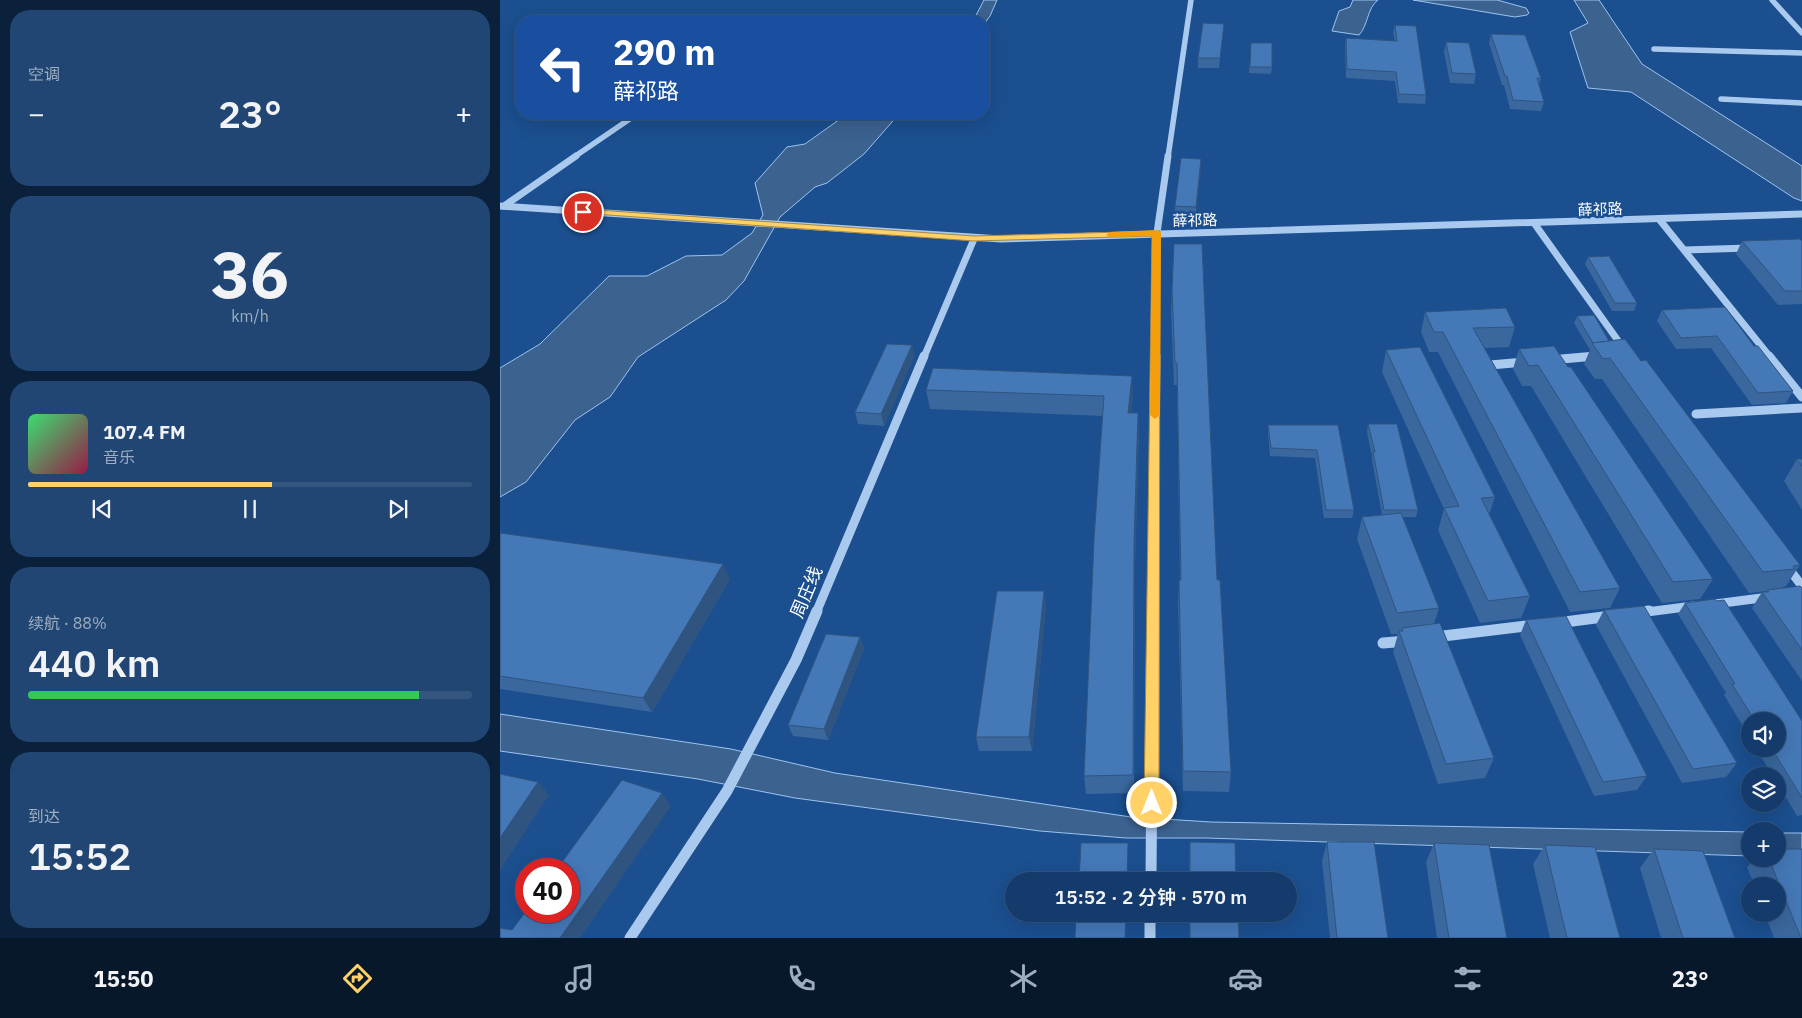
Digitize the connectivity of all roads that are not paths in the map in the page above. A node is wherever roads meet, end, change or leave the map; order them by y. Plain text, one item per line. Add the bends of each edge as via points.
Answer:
1 (1191, 0) edge
2 (1772, 0) edge
3 (1802, 33) edge
4 (1654, 49) dead end
5 (1802, 53) edge
6 (1721, 99) dead end
7 (1802, 103) edge
8 (629, 120) edge
9 (502, 206) edge
10 (1802, 214) edge
11 (1659, 219) junction
12 (1534, 223) junction
13 (1157, 233) junction
14 (974, 239) junction
15 (1758, 248) edge
16 (1684, 250) junction
17 (1618, 355) edge
18 (1608, 356) edge
19 (1539, 361) edge
20 (1530, 362) edge
21 (1490, 365) edge
22 (1802, 397) edge
23 (1802, 408) edge
24 (1696, 414) dead end
25 (1779, 555) edge
26 (1802, 586) edge
27 (1792, 594) edge
28 (1383, 644) dead end
29 (752, 745) joint
30 (726, 790) joint
31 (1151, 872) edge
32 (1150, 922) edge
33 (630, 938) edge
34 (1150, 938) edge

1 - 13 street
2 - 3 street
4 - 5 street
6 - 7 street
8 - 9 street
9 - 14 street, 薛祁路
10 - 11 street, 薛祁路
11 - 12 street, 薛祁路
11 - 16 street
12 - 13 street, 薛祁路
12 - 17 street via 1628,354
13 - 14 street, 薛祁路
13 - 31 street
14 - 29 street, 周庄线 via 796,660
15 - 16 street
16 - 22 street
18 - 19 street
20 - 21 street
23 - 24 street
25 - 26 street
27 - 28 street
29 - 30 street, 周庄线
30 - 33 street, 周庄线
32 - 34 street

